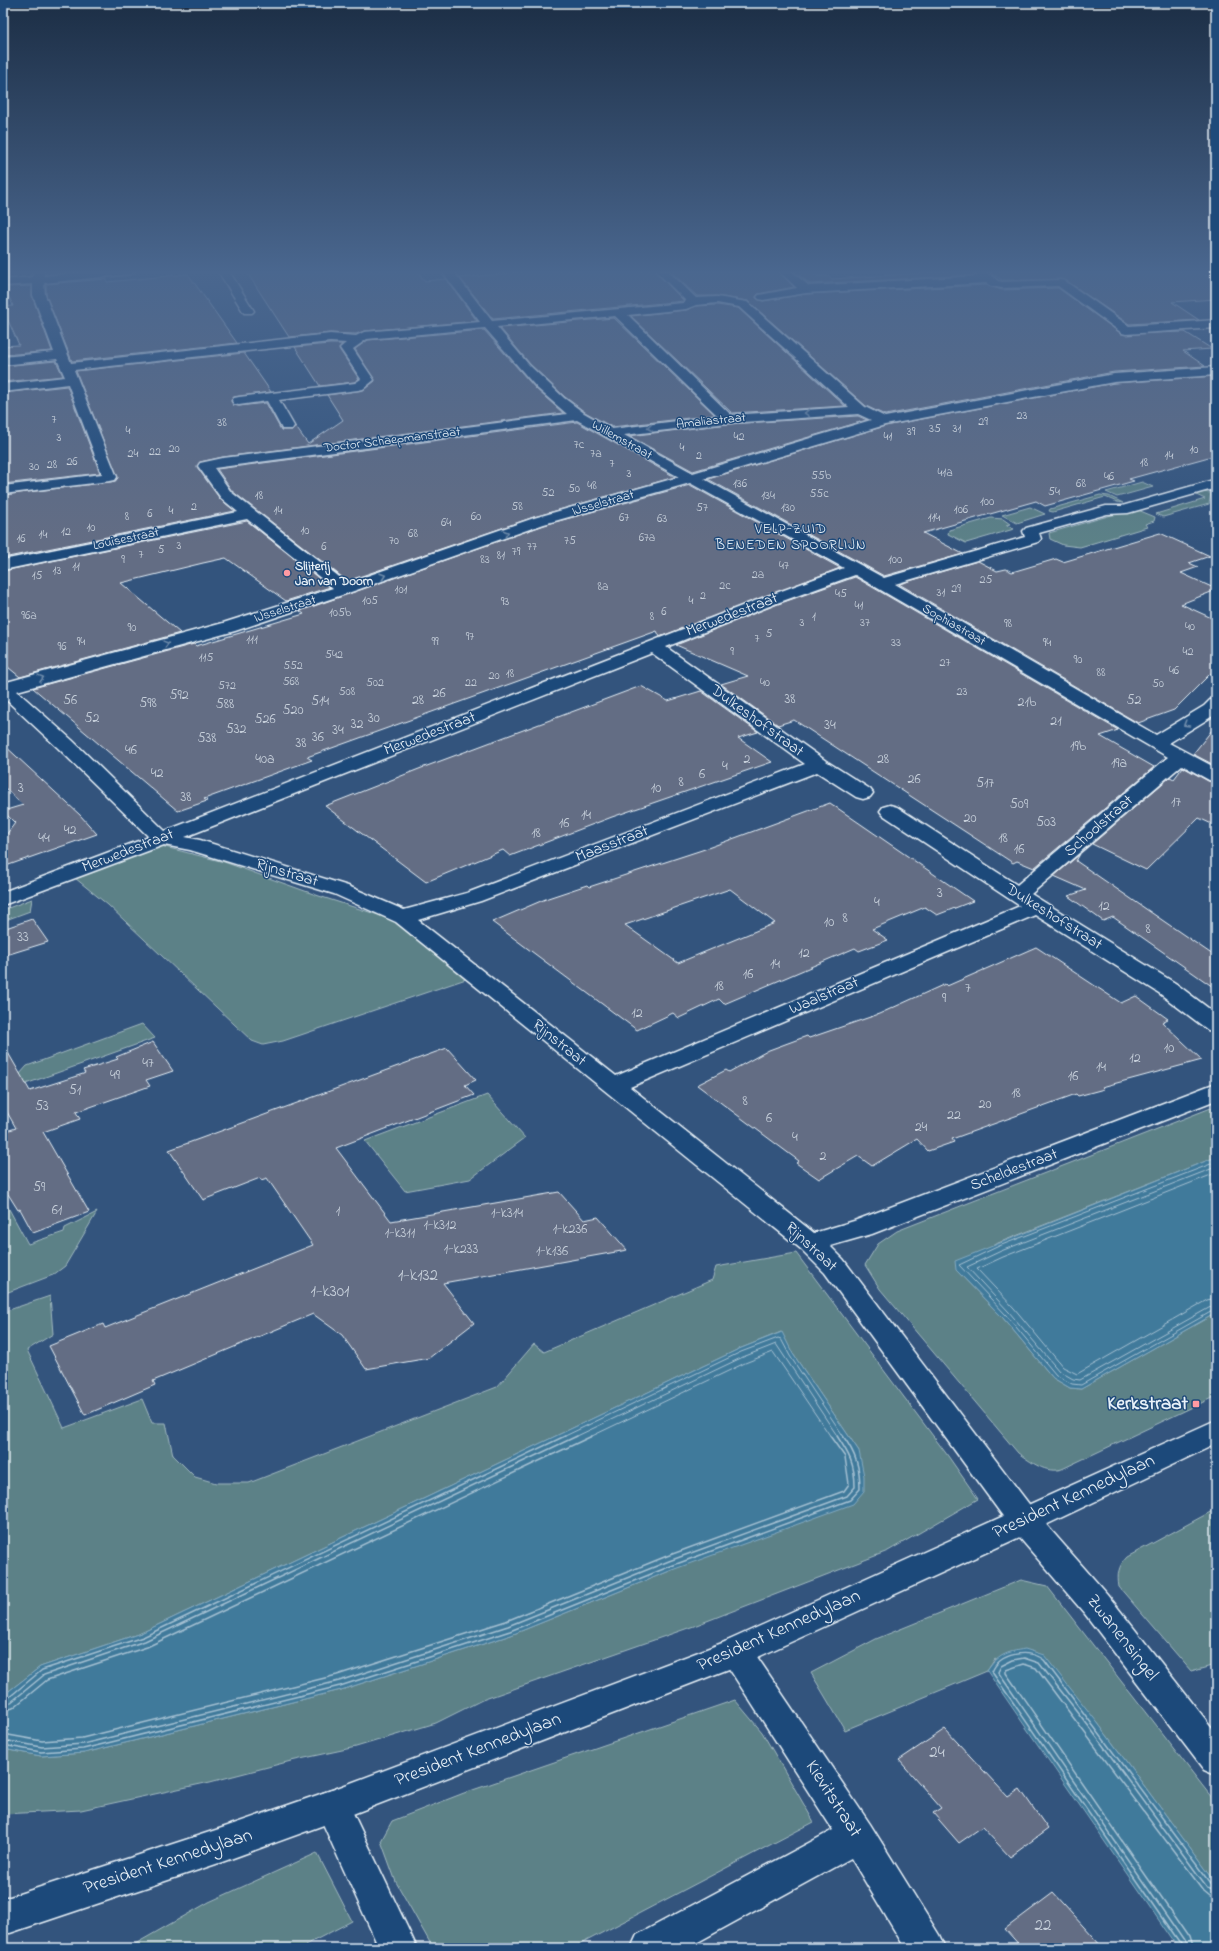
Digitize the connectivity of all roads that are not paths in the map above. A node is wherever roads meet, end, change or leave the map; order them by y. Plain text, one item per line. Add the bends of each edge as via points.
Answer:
1 (65, 362) edge
2 (116, 362) edge
3 (356, 362) edge
4 (519, 362) edge
5 (669, 362) edge
6 (807, 362) edge
7 (67, 367) junction
8 (1216, 371) edge
9 (73, 380) junction
10 (3, 388) edge
11 (271, 397) junction
12 (239, 401) dead end
13 (860, 410) junction
14 (579, 416) junction
15 (728, 419) junction
16 (883, 421) junction
17 (287, 426) dead end
18 (610, 433) junction
19 (1197, 477) dead end
20 (690, 478) junction
21 (1213, 486) edge
22 (3, 490) edge
23 (250, 514) junction
24 (3, 565) edge
25 (857, 569) junction
26 (883, 584) junction
27 (345, 589) junction
28 (653, 646) junction
29 (3, 689) edge
30 (1216, 704) edge
31 (1156, 743) junction
32 (1180, 757) junction
33 (819, 765) junction
34 (1216, 776) edge
35 (863, 793) dead end
36 (890, 811) dead end
37 (162, 839) junction
38 (3, 899) edge
39 (1027, 901) junction
40 (403, 918) junction
41 (1216, 1025) edge
42 (612, 1086) junction
43 (1216, 1091) edge
44 (810, 1243) junction
45 (1216, 1431) edge
46 (1024, 1521) junction
47 (736, 1652) junction
48 (1216, 1759) edge
49 (332, 1806) junction
50 (857, 1836) junction
51 (3, 1915) edge
52 (398, 1948) edge
53 (650, 1948) edge
54 (926, 1948) edge

1 - 7 street
2 - 7 street
3 - 11 street via 368,380 358,386
4 - 14 street, Willemstraat via 560,403
5 - 15 street
6 - 13 street
7 - 9 street
8 - 16 street, IJsselstraat via 1114,378
9 - 10 street
9 - 22 street via 110,477
11 - 12 street
11 - 17 street
13 -> 15 street, Amaliastraat
13 - 16 street
14 - 18 street, Willemstraat
14 - 23 street, Doctor Schaepmanstraat via 205,466 226,495
15 -> 18 street, Amaliastraat
16 - 20 street, IJsselstraat
18 - 20 street, Willemstraat
19 - 21 street via 1198,480
20 - 25 street, Sophiastraat
27 -> 20 street, IJsselstraat via 539,521
21 - 26 street via 1123,510 1106,510 1031,531 1033,539
23 - 24 street, Louisestraat
23 - 27 street
25 - 26 street, Sophiastraat
25 - 28 street, Merwedestraat
26 - 31 street, Sophiastraat
29 -> 27 street, IJsselstraat via 229,627
28 - 33 street, Dulkeshofstraat
28 - 37 street, Merwedestraat
29 - 37 street via 65,744
30 -> 31 street
31 - 32 street, Sophiastraat
32 - 34 street, Sophiastraat
32 - 39 street, Schoolstraat
33 - 35 street, Dulkeshofstraat
33 - 40 street, Maasstraat via 474,897
36 - 39 street, Dulkeshofstraat
37 - 38 street, Merwedestraat
37 - 40 street, Rijnstraat via 193,844 341,890
39 - 41 street, Dulkeshofstraat via 1167,988
39 - 42 street, Waalstraat
40 - 42 street, Rijnstraat
42 - 44 street, Rijnstraat
43 - 44 street, Scheldestraat via 863,1228
44 - 46 street, Rijnstraat via 838,1272
45 - 46 street, President Kennedylaan
46 - 47 street, President Kennedylaan
46 - 48 street, Zwanensingel via 1096,1604
47 - 49 street, President Kennedylaan
47 - 50 street, Kievitstraat
49 - 51 street, President Kennedylaan via 222,1845
49 - 52 street
50 - 53 street
50 - 54 street, Kievitstraat

